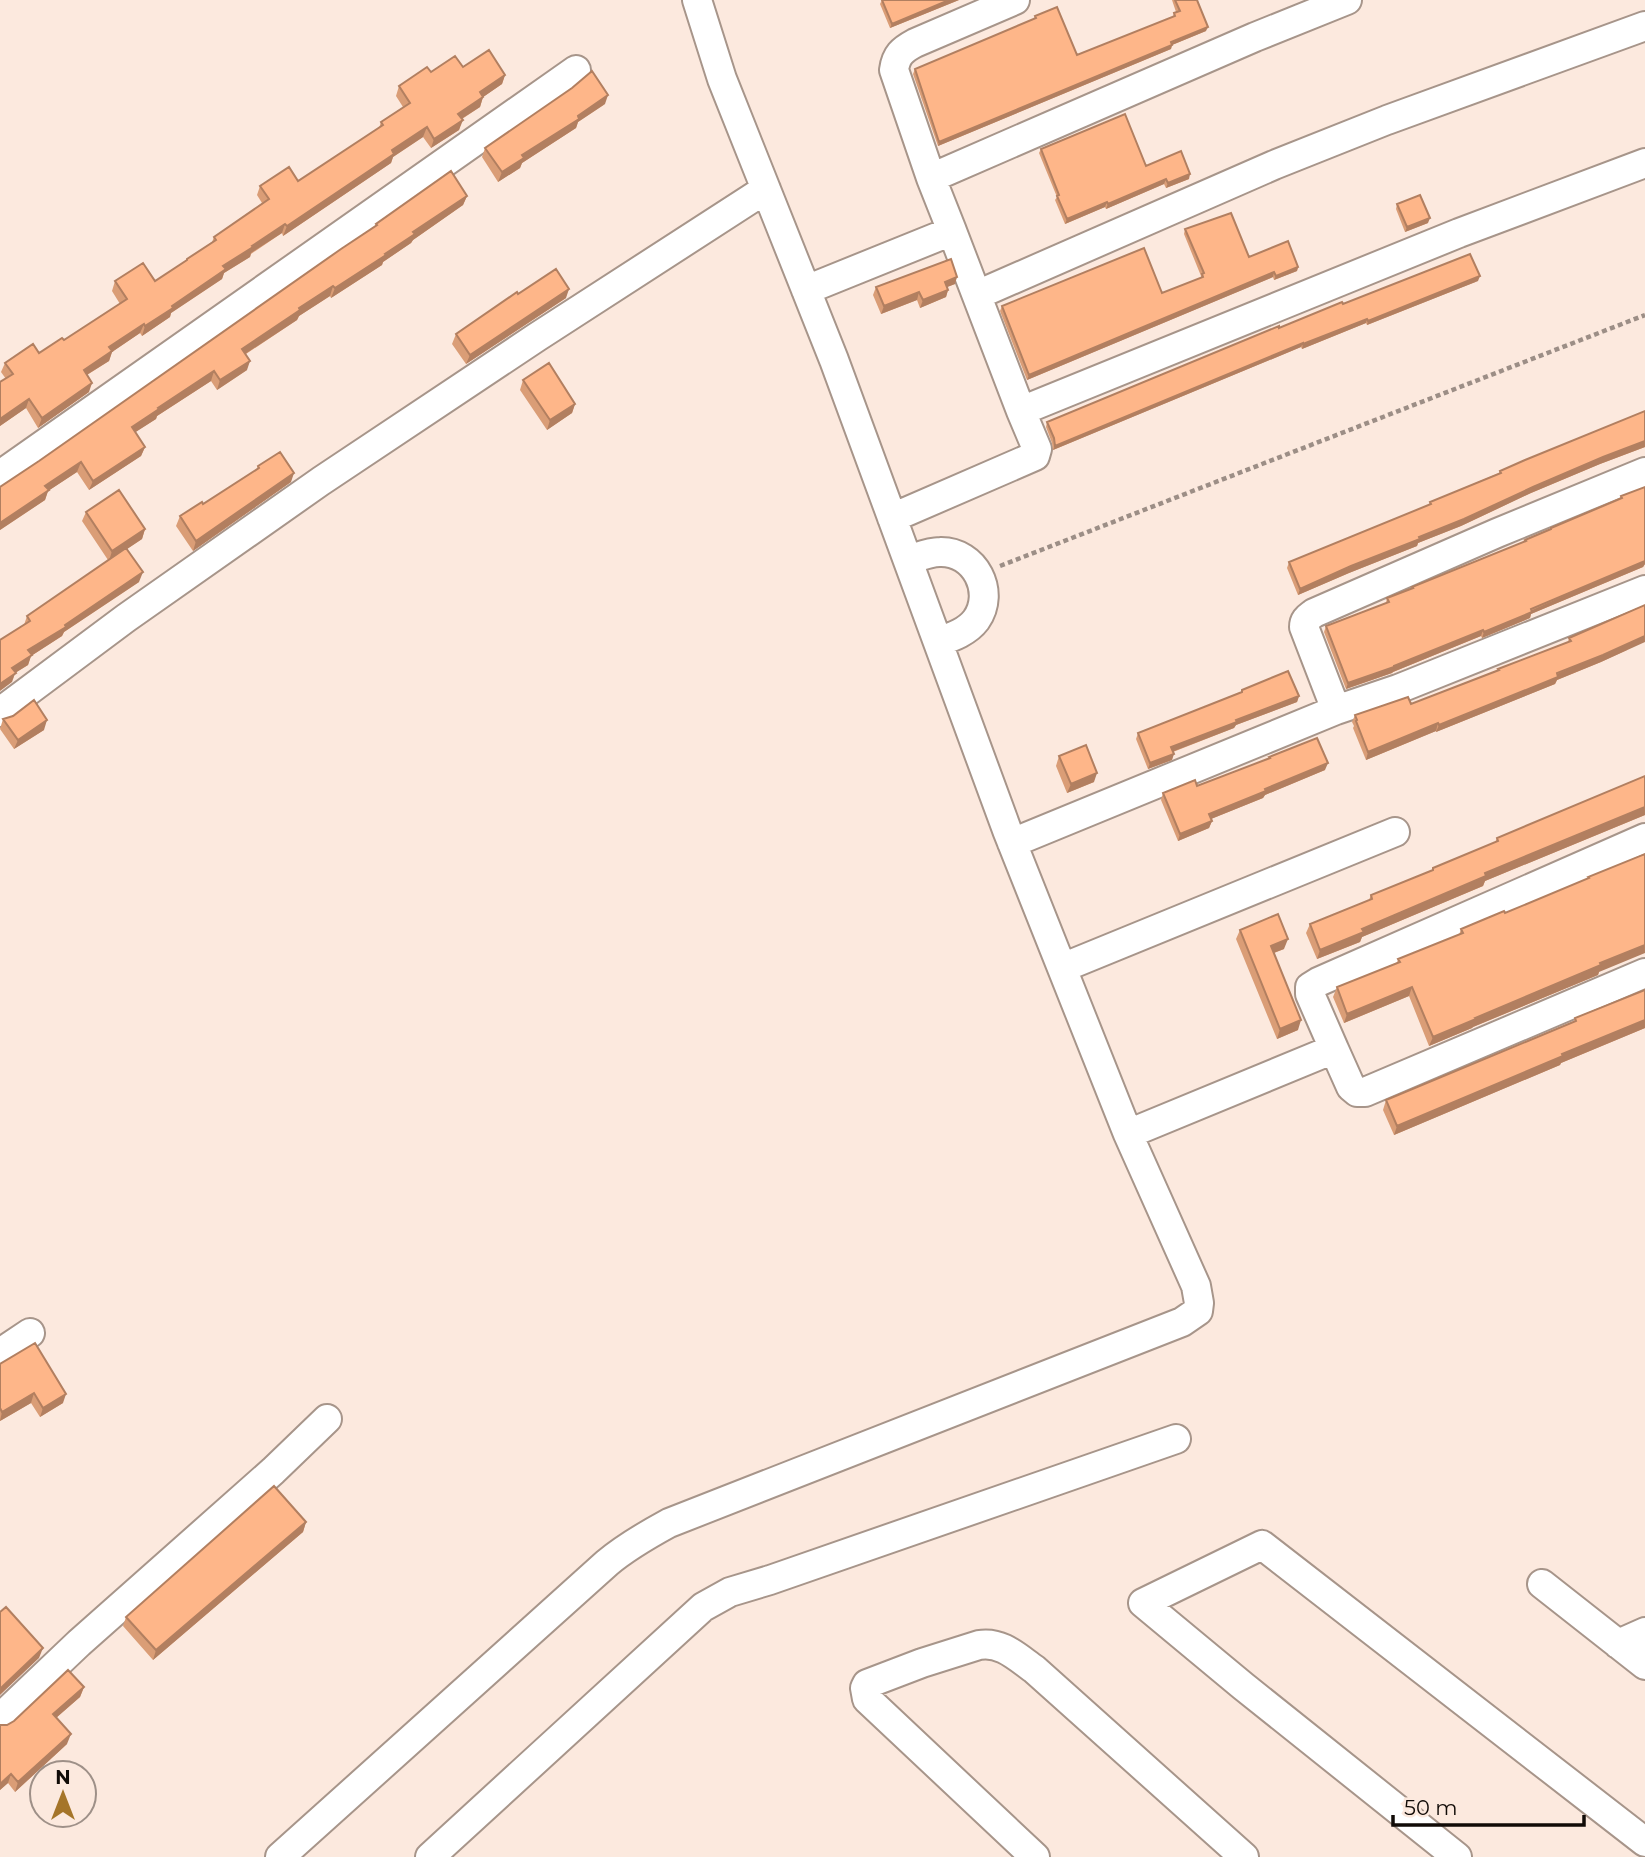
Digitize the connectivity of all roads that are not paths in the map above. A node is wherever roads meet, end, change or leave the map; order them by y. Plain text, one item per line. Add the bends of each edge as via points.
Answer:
1 (697, 0) edge
2 (1015, 0) edge
3 (1347, 0) edge
4 (1645, 26) edge
5 (576, 70) dead end
6 (1645, 163) edge
7 (931, 178) junction
8 (766, 189) junction
9 (953, 232) junction
10 (806, 289) junction
11 (977, 295) junction
12 (1021, 411) junction
13 (1645, 472) edge
14 (0, 475) edge
15 (892, 518) junction
16 (908, 560) junction
17 (1645, 590) edge
18 (938, 642) junction
19 (1336, 710) junction
20 (0, 712) edge
21 (1395, 832) dead end
22 (1645, 838) edge
23 (1012, 843) junction
24 (1062, 968) junction
25 (1645, 973) edge
26 (1334, 1049) junction
27 (1128, 1134) junction
28 (30, 1333) dead end
29 (0, 1353) edge
30 (327, 1419) dead end
31 (1176, 1439) dead end
32 (1542, 1584) dead end
33 (1645, 1632) edge
34 (1618, 1644) junction
35 (1645, 1665) edge
36 (0, 1718) edge
37 (1645, 1842) edge
38 (280, 1857) edge
39 (430, 1857) edge
40 (1035, 1857) edge
41 (1244, 1857) edge
42 (1457, 1857) edge

1 - 8 street via 722,79
2 - 7 street via 915,43 896,59 894,70
3 - 7 street
4 - 11 street via 1274,165
5 - 14 street
6 - 12 street via 1459,233
7 - 9 street
8 - 10 street
8 - 20 street via 321,481
9 - 10 street
9 - 11 street
10 - 15 street
11 - 12 street
12 - 15 street via 1037,449 1035,456
13 - 19 street via 1314,613 1304,627
15 - 16 street
16 - 18 street
16 - 18 street via 951,553 979,574 984,598 975,621
17 - 19 street
18 - 23 street
19 - 23 street
21 - 24 street
22 - 26 street via 1311,986 1310,994
23 - 24 street
24 - 27 street
25 - 26 street via 1365,1092 1353,1090
26 - 27 street
27 - 38 street via 1196,1286 1199,1303 1194,1315 669,1523 624,1549
28 - 29 street
30 - 36 street
31 - 39 street via 730,1592 704,1607
32 - 34 street
33 - 34 street
34 - 35 street
37 - 42 street via 1262,1545 1143,1603
40 - 41 street via 867,1699 867,1684 979,1645 998,1645 1034,1670

